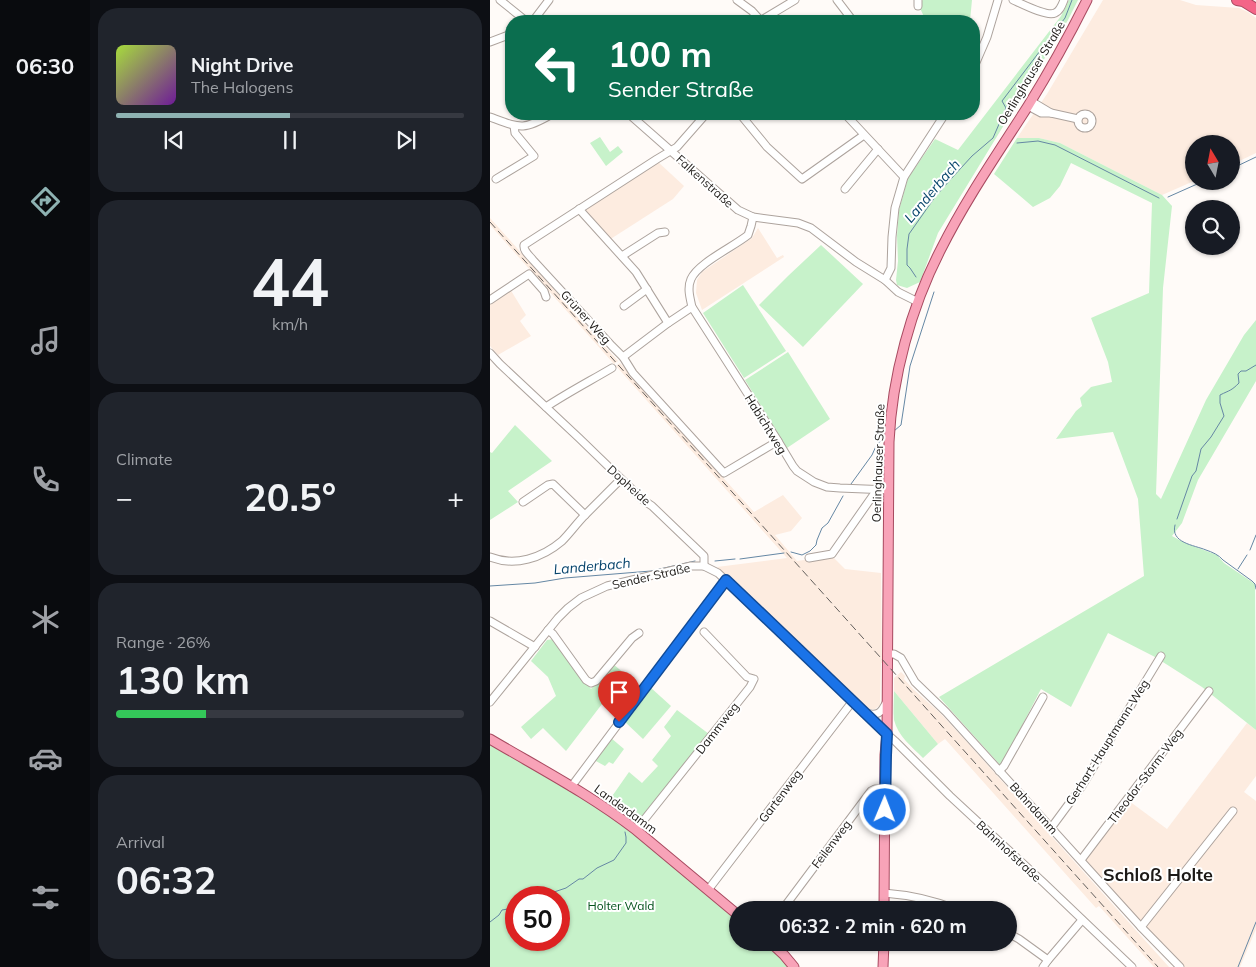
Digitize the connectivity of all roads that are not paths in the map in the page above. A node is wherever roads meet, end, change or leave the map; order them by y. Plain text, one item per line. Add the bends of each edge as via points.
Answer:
1 (500, 0) edge
2 (549, 0) edge
3 (736, 0) edge
4 (795, 0) edge
5 (837, 0) edge
6 (998, 0) edge
7 (1013, 0) edge
8 (1064, 0) edge
9 (1087, 0) edge
10 (1237, 0) edge
11 (1256, 8) edge
12 (519, 15) edge
13 (538, 15) edge
14 (755, 15) edge
15 (770, 15) edge
16 (848, 15) edge
17 (505, 36) edge
18 (490, 42) edge
19 (980, 54) edge
20 (1029, 104) junction
21 (490, 117) edge
22 (1078, 119) dead end
23 (541, 120) edge
24 (636, 120) edge
25 (701, 120) edge
26 (745, 120) edge
27 (851, 120) edge
28 (940, 120) edge
29 (514, 126) junction
30 (864, 134) junction
31 (878, 149) junction
32 (671, 151) junction
33 (904, 177) junction
34 (496, 179) dead end
35 (845, 189) dead end
36 (579, 209) junction
37 (753, 217) junction
38 (665, 232) dead end
39 (622, 256) junction
40 (885, 280) junction
41 (647, 289) junction
42 (546, 297) dead end
43 (490, 300) edge
44 (918, 302) junction
45 (624, 306) dead end
46 (692, 307) junction
47 (668, 322) junction
48 (490, 353) edge
49 (623, 357) junction
50 (612, 368) dead end
51 (546, 407) junction
52 (778, 442) junction
53 (621, 479) junction
54 (875, 490) junction
55 (889, 490) junction
56 (523, 502) dead end
57 (585, 515) junction
58 (490, 558) edge
59 (809, 558) dead end
60 (704, 566) junction
61 (726, 580) junction
62 (490, 620) edge
63 (548, 630) junction
64 (704, 632) dead end
65 (639, 633) dead end
66 (535, 647) junction
67 (887, 654) junction
68 (1161, 656) dead end
69 (1209, 691) dead end
70 (1043, 696) dead end
71 (887, 701) junction
72 (490, 702) edge
73 (852, 702) junction
74 (864, 713) junction
75 (887, 734) junction
76 (490, 739) edge
77 (999, 771) junction
78 (571, 787) junction
79 (886, 789) junction
80 (1233, 811) dead end
81 (1051, 828) junction
82 (636, 830) junction
83 (1080, 860) junction
84 (708, 890) junction
85 (884, 893) junction
86 (789, 901) edge
87 (884, 901) edge
88 (934, 901) edge
89 (729, 908) edge
90 (1082, 920) junction
91 (1141, 928) junction
92 (1017, 938) edge
93 (780, 951) edge
94 (884, 951) edge
95 (1046, 964) edge
96 (794, 967) edge
97 (883, 967) edge
98 (1132, 967) edge
99 (1180, 967) edge

1 - 12 street
2 - 13 street
3 - 14 street
4 - 15 street
5 - 16 street
6 - 19 street
7 - 8 street via 1050,14 1057,12
9 - 20 main road, Oerlinghauser Straße
10 - 11 highway
17 - 18 street
20 - 22 street
20 - 44 main road, Oerlinghauser Straße via 956,219
21 - 29 street
23 - 29 street via 531,125
24 - 32 street, Falkenstraße
25 - 32 street, Grüner Weg
26 - 30 street via 767,147 802,179
27 - 30 street
28 - 33 street
29 - 34 street via 515,133 534,156
30 - 31 street
31 - 33 street
31 - 35 street
32 - 36 street, Grüner Weg
32 - 37 street, Falkenstraße via 738,210
33 - 40 street via 895,208 891,268
36 - 39 street
36 - 49 street, Grüner Weg via 523,247
37 - 40 street, Falkenstraße via 811,228
37 - 46 street, Habichtweg via 748,235 700,267 691,279 688,292
38 - 39 street via 658,233
39 - 41 street
40 - 44 street, Falkenstraße via 898,292
41 - 45 street
41 - 47 street
42 - 43 street via 529,274
44 - 55 main road, Oerlinghauser Straße via 901,357 895,390 889,442
46 - 47 street
46 - 52 street, Habichtweg
47 - 49 street
48 - 51 street, Dopheide
49 - 52 street, Grüner Weg via 633,373 724,473
50 - 51 street
51 - 53 street, Dopheide
52 - 54 street, Habichtweg via 797,471 814,482 834,488
53 - 57 street
53 - 60 street, Dopheide via 701,552
54 - 55 street, Habichtweg
54 - 59 street via 832,554
55 - 67 main road, Oerlinghauser Straße
56 - 57 street via 553,484
57 - 58 street via 562,540 542,555 508,562
60 - 61 street, Sender Straße
60 - 63 street, Sender Straße via 685,567 601,588 568,608
61 - 73 street, Sender Straße
61 - 78 street
62 - 66 street
63 - 65 street via 591,683
63 - 66 street, Sender Straße
64 - 82 street, Dammweg via 747,677 754,679
66 - 72 street, Sender Straße
67 - 71 main road, Oerlinghauser Straße
67 - 77 street, Bahndamm via 901,658 915,682
68 - 81 street, Gerhart-Hauptmann-Weg via 1082,786
69 - 83 street, Theodor-Storm-Weg
70 - 77 street
71 - 74 street via 880,712
71 - 75 main road, Oerlinghauser Straße
73 - 74 street, Sender Straße
73 - 84 street, Gartenweg
74 - 75 street, Sender Straße
75 - 79 main road, Oerlinghauser Straße
75 - 90 street, Bahnhofstraße
76 - 78 main road, Landerdamm
77 - 81 street, Bahndamm
78 - 82 main road, Landerdamm
79 - 85 main road, Oerlinghauser Straße
79 - 86 street, Feilenweg via 871,791
80 - 91 street
81 - 83 street, Bahndamm
82 - 84 main road, Landerdamm
83 - 91 street, Bahndamm
84 - 89 main road, Landerdamm
85 - 87 main road, Oerlinghauser Straße
85 - 88 street
90 - 95 street
90 - 98 street, Bahnhofstraße
91 - 99 street, Bahndamm
92 - 95 street
93 - 96 main road
94 - 97 main road

